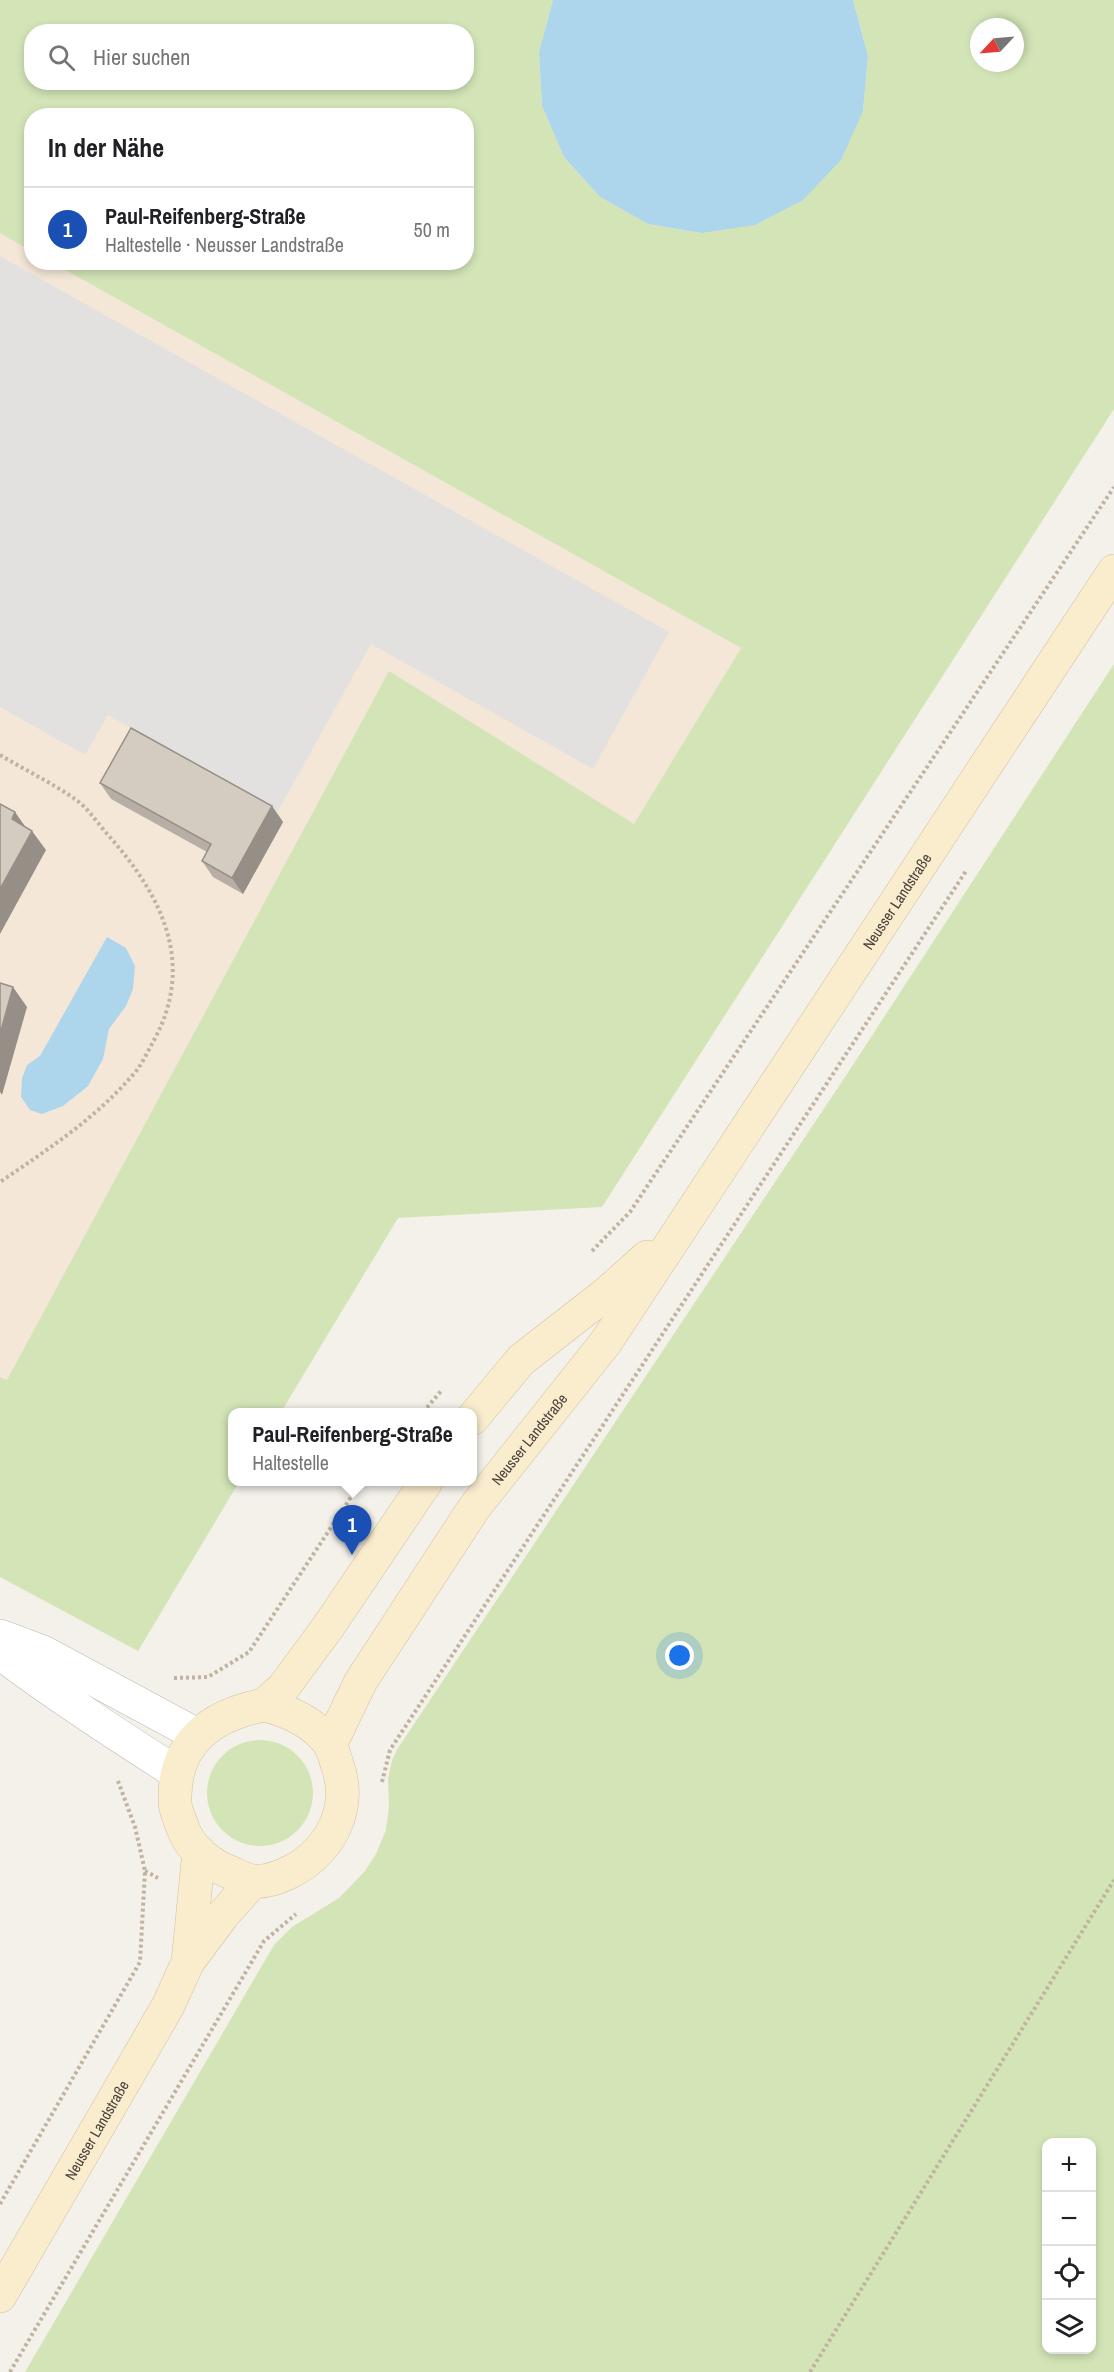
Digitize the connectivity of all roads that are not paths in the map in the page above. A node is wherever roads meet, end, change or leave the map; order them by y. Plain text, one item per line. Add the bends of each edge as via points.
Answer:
1 (1114, 571) edge
2 (678, 1230) junction
3 (477, 1413) edge
4 (423, 1486) edge
5 (0, 1636) edge
6 (0, 1653) edge
7 (264, 1705) junction
8 (197, 1735) junction
9 (330, 1744) junction
10 (177, 1773) junction
11 (199, 1852) junction
12 (253, 1881) junction
13 (188, 1962) junction
14 (0, 2296) edge

1 - 2 main road, Neusser Landstraße
2 - 3 main road, Neusser Landstraße via 607,1293 521,1360
2 - 9 main road, Neusser Landstraße via 606,1342 474,1508 361,1682
4 - 7 main road via 328,1628 283,1688
5 - 8 street via 43,1652
6 - 10 street
7 - 8 main road via 221,1717
7 - 9 main road via 288,1711
8 - 10 main road
9 - 12 main road via 341,1774 343,1801 336,1828 321,1851 298,1868 278,1878
10 - 11 main road via 175,1804 184,1833
11 - 12 main road via 219,1868
11 - 13 main road, Neusser Landstraße
12 - 13 main road, Neusser Landstraße
13 - 14 main road, Neusser Landstraße via 168,2006

